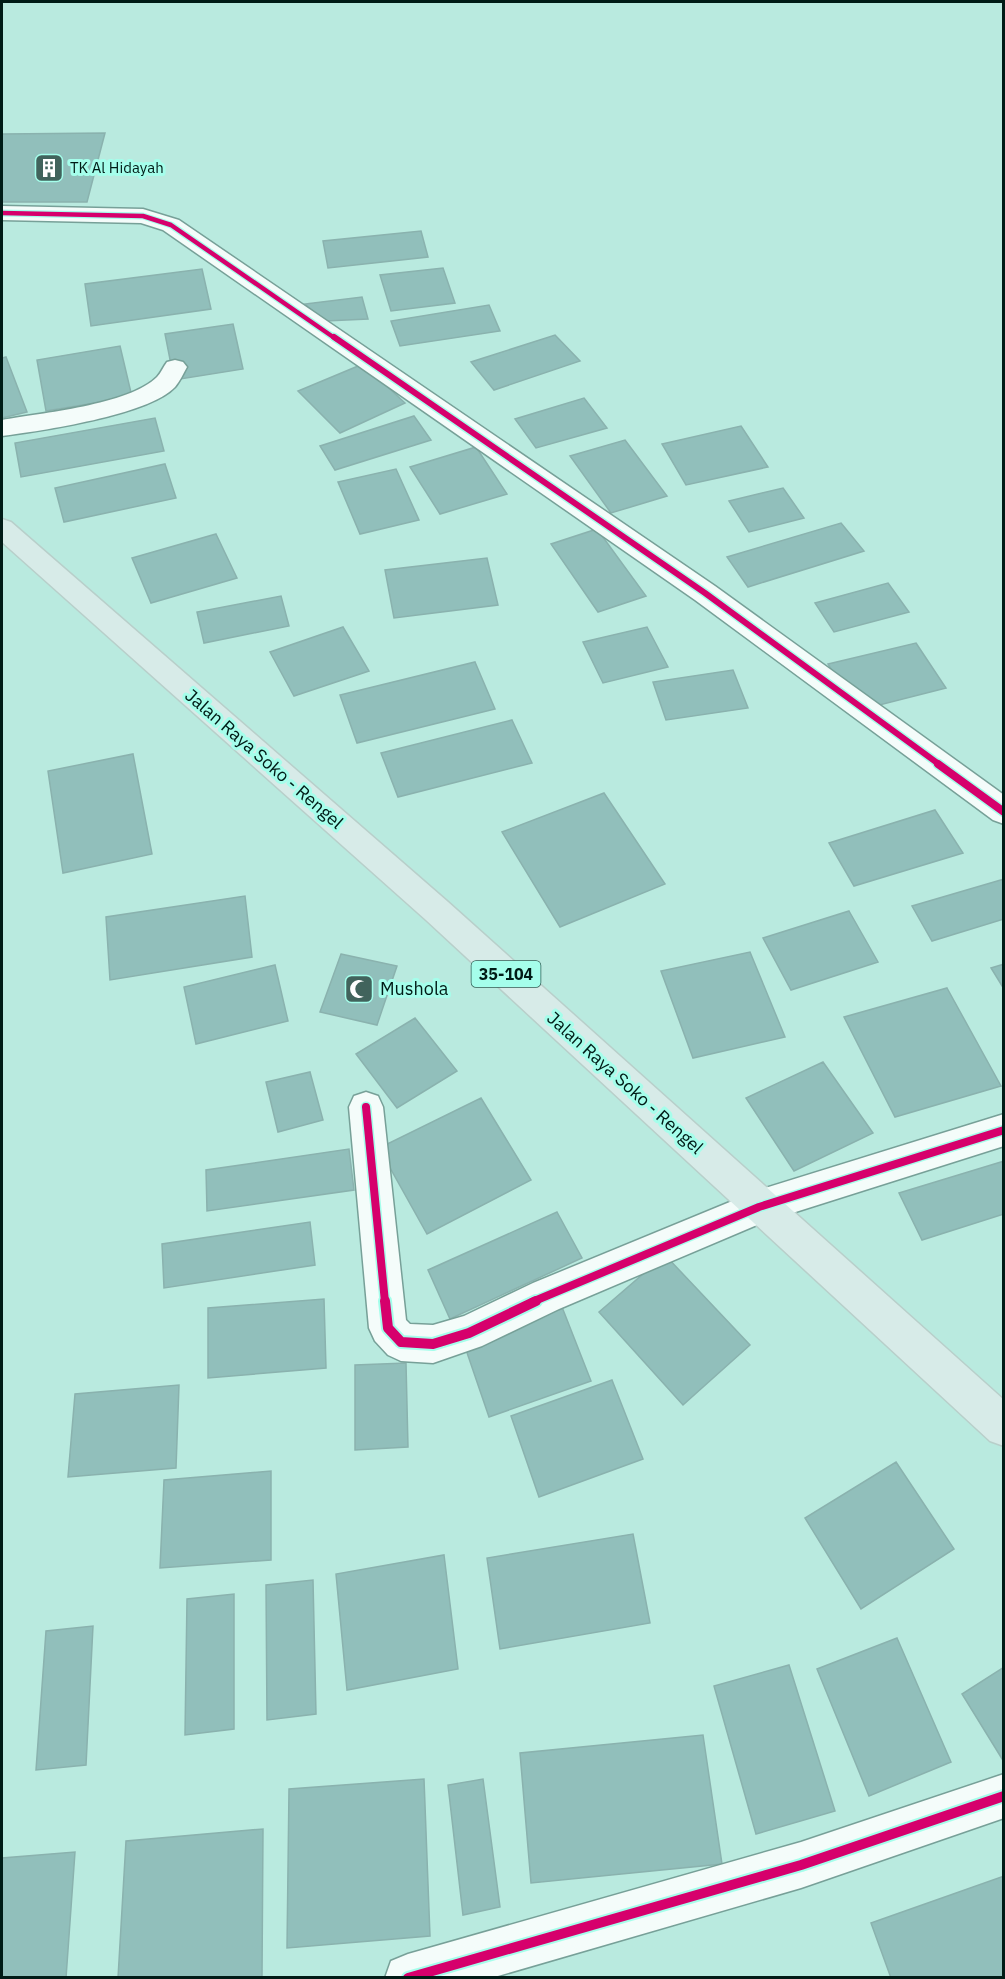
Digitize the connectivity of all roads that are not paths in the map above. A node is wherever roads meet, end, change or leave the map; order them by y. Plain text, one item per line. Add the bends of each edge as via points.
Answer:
1 (2, 213) edge
2 (175, 368) dead end
3 (2, 428) edge
4 (2, 528) edge
5 (1004, 812) edge
6 (366, 1107) dead end
7 (1004, 1130) edge
8 (759, 1207) junction
9 (1004, 1427) edge
10 (1004, 1796) edge
11 (408, 1977) edge

1 - 5 street via 144,216 171,225 705,593
2 - 3 street via 165,382 124,404
4 - 8 main road, Jalan Raya Soko - Rengel / 35-104 via 437,911
6 - 8 street via 388,1328 401,1342 433,1344 469,1333 546,1296
7 - 8 street
8 - 9 main road, Jalan Raya Soko - Rengel / 35-104
10 - 11 street via 801,1865

